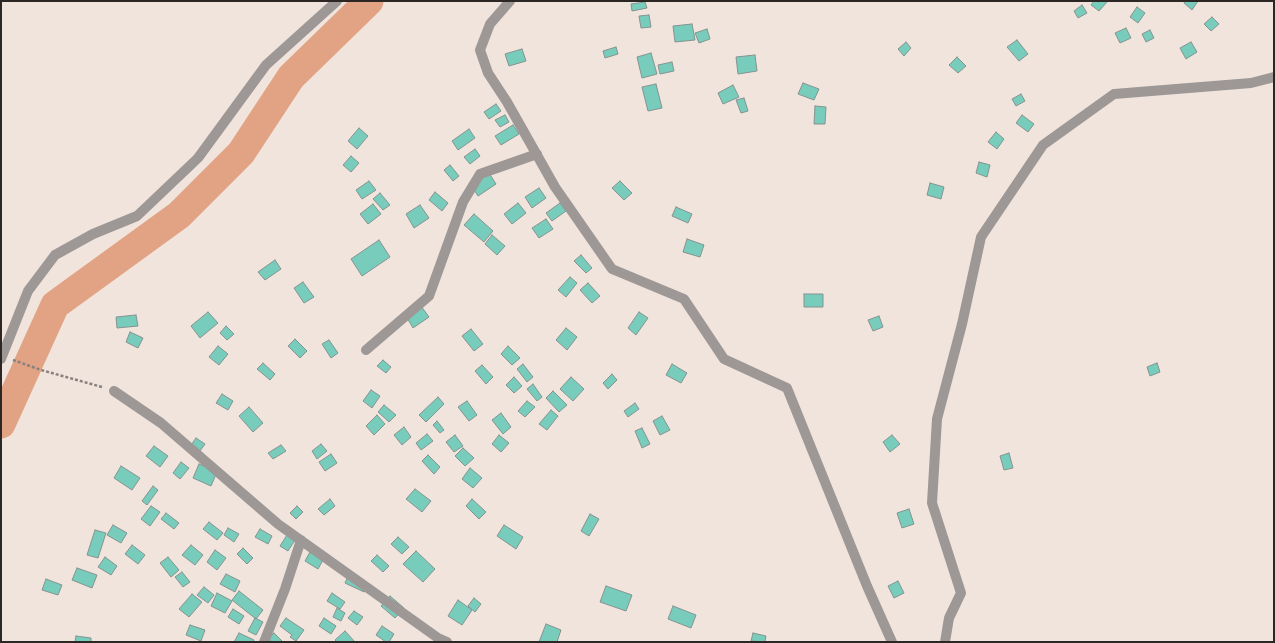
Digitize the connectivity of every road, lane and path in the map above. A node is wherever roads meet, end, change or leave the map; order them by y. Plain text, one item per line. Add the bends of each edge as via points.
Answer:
1 (337, 1) edge
2 (510, 1) edge
3 (1274, 77) edge
4 (537, 154) junction
5 (366, 350) dead end
6 (1, 359) edge
7 (20, 363) dead end
8 (114, 391) joint
9 (301, 540) junction
10 (264, 642) edge
11 (447, 642) edge
12 (892, 642) edge
13 (945, 642) edge

1 - 6 street via 266,65 198,158 137,216 93,234 55,255 28,291
2 - 4 street via 490,24 480,50 488,73
3 - 13 street via 1251,83 1114,94 1044,145 981,237 937,419 932,503 961,593 949,618
4 - 5 street via 480,174 463,202 429,296
4 - 12 street via 554,187 612,269 684,299 724,360 787,388
7 - 8 path
8 - 9 street via 161,423 278,524
9 - 10 street
9 - 11 street

